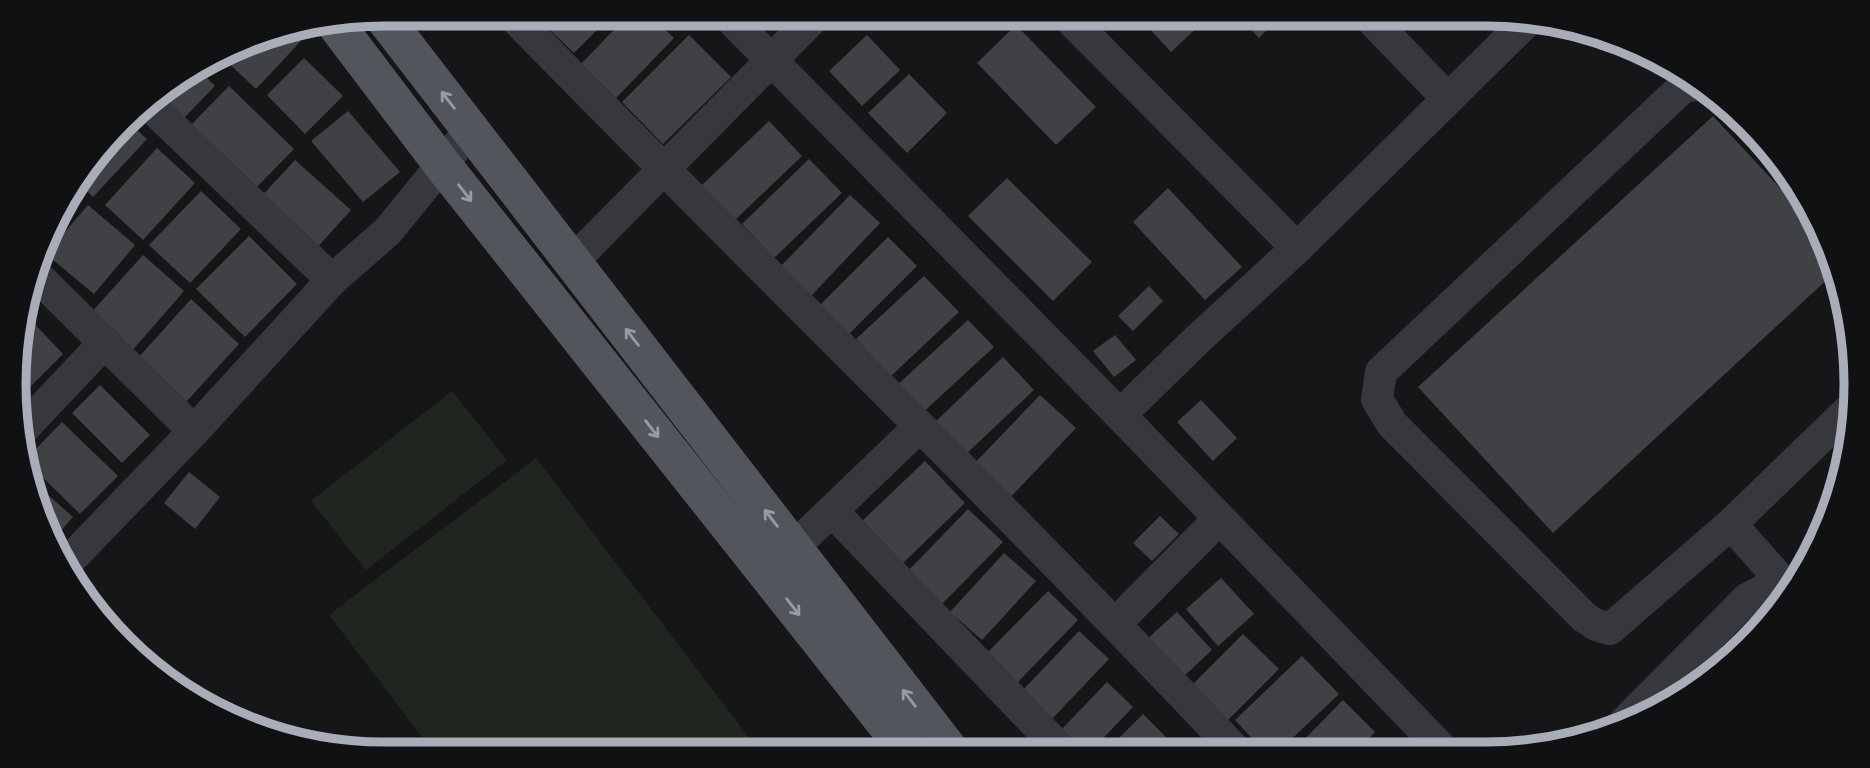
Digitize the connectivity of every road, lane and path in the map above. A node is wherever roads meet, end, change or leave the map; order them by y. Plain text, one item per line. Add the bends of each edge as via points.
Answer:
1 (390, 26) edge
2 (524, 26) edge
3 (738, 26) edge
4 (806, 26) edge
5 (1077, 26) edge
6 (1378, 26) edge
7 (1520, 28) edge
8 (339, 29) edge
9 (772, 61) junction
10 (1685, 87) edge
11 (1448, 99) junction
12 (154, 110) edge
13 (471, 129) junction
14 (441, 163) junction
15 (664, 171) junction
16 (1297, 248) junction
17 (573, 261) junction
18 (41, 280) edge
19 (332, 281) junction
20 (105, 342) junction
21 (1119, 415) junction
22 (1842, 417) edge
23 (28, 423) edge
24 (919, 427) junction
25 (194, 432) junction
26 (832, 511) junction
27 (1219, 519) junction
28 (1731, 524) junction
29 (794, 547) junction
30 (72, 558) edge
31 (1786, 579) edge
32 (1781, 586) edge
33 (1116, 623) junction
34 (1640, 707) edge
35 (901, 742) edge
36 (943, 742) edge
37 (1053, 742) edge
38 (1228, 742) edge
39 (1435, 742) edge

13 -> 1 main road
2 - 15 street
3 - 9 street
4 - 9 street
5 - 16 street
6 - 11 street
7 - 11 street
8 - 14 main road
9 - 15 street
9 - 21 street
10 - 28 street via 1381,372 1377,399 1392,424 1596,625 1609,629
11 - 16 street
12 - 19 street
13 - 14 street
13 - 17 main road
14 - 19 street via 388,231
14 -> 35 main road
15 - 17 street
15 - 24 street
16 - 21 street
29 -> 17 main road
18 - 20 street
19 - 25 street
20 - 23 street
20 - 25 street
21 - 27 street
22 - 28 street
24 - 26 street
24 - 33 street
25 - 30 street
26 - 29 street
26 - 37 street
27 - 33 street
27 - 39 street
28 - 31 street
36 -> 29 main road
32 - 34 street via 1747,599
33 - 38 street

